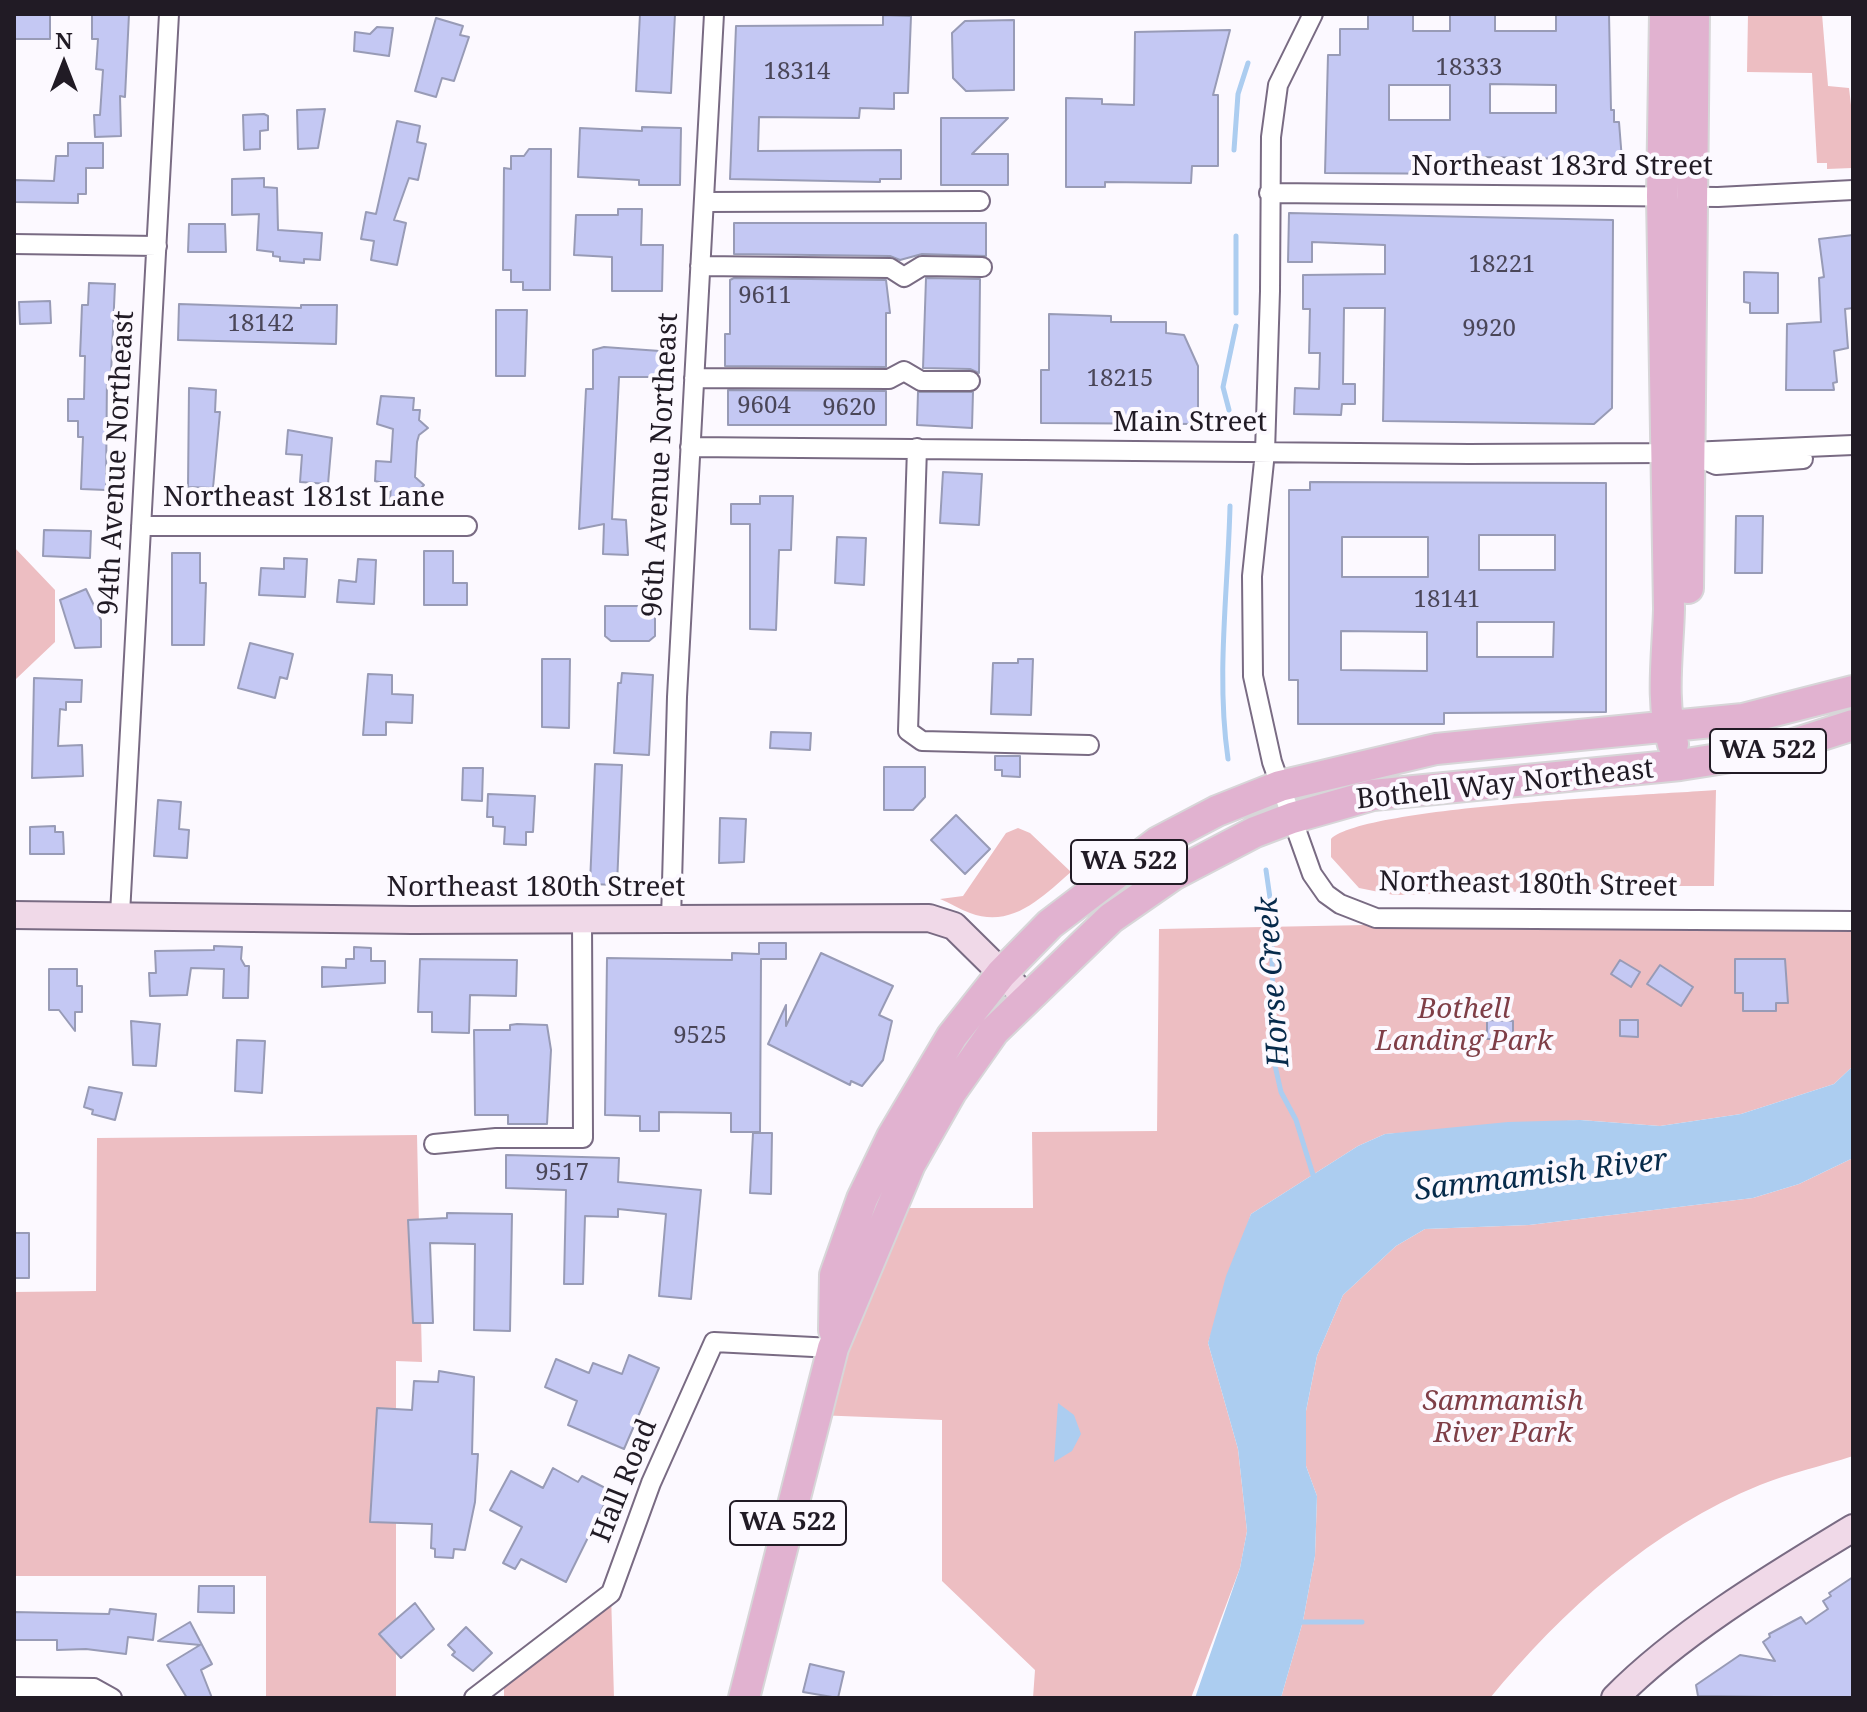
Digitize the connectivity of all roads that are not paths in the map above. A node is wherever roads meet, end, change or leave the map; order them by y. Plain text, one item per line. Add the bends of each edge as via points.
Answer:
1 (169, 14) edge
2 (714, 14) edge
3 (1313, 14) edge
4 (1665, 14) edge
5 (1694, 14) edge
6 (1853, 190) edge
7 (1269, 193) junction
8 (1662, 196) junction
9 (1692, 196) junction
10 (980, 201) dead end
11 (704, 202) junction
12 (14, 244) edge
13 (157, 246) junction
14 (700, 266) junction
15 (982, 267) dead end
16 (694, 378) junction
17 (970, 381) dead end
18 (1853, 445) edge
19 (690, 447) junction
20 (917, 448) junction
21 (1265, 452) junction
22 (1677, 453) junction
23 (1853, 456) edge
24 (141, 526) junction
25 (467, 526) dead end
26 (1853, 691) edge
27 (1853, 725) edge
28 (1678, 726) junction
29 (1089, 745) dead end
30 (1680, 765) junction
31 (1280, 786) junction
32 (1292, 818) junction
33 (120, 914) junction
34 (14, 915) edge
35 (582, 919) junction
36 (671, 920) junction
37 (1853, 921) edge
38 (1001, 974) junction
39 (1027, 998) junction
40 (434, 1144) dead end
41 (833, 1348) junction
42 (1853, 1528) edge
43 (14, 1687) edge
44 (112, 1698) edge
45 (474, 1698) edge
46 (744, 1698) edge
47 (1615, 1698) edge

1 - 13 street, 94th Avenue Northeast
2 - 11 street, 96th Avenue Northeast
3 - 7 street, Northeast 180th Street via 1278,85
4 - 8 main road, Bothell Way Northeast
5 - 9 main road, Bothell Way Northeast
6 - 9 street, Northeast 183rd Street
7 - 8 street, Northeast 183rd Street
7 - 21 street, Northeast 180th Street
8 - 9 street, Northeast 183rd Street
8 - 22 main road, Bothell Way Northeast
9 - 22 main road, Bothell Way Northeast
10 - 11 street
11 - 14 street, 96th Avenue Northeast
12 - 13 street
13 - 24 street, 94th Avenue Northeast
14 - 15 street via 890,268 904,277 922,266
14 - 16 street, 96th Avenue Northeast
16 - 17 street via 889,379 904,371 921,381
16 - 19 street, 96th Avenue Northeast
18 - 22 street, Main Street
19 - 20 street, Main Street
19 - 36 street, 96th Avenue Northeast
20 - 21 street, Main Street
20 - 29 street via 908,731 922,741
21 - 22 street, Main Street
21 - 31 street, Northeast 180th Street via 1252,576 1253,676
22 - 23 street, Main Street via 1716,465
22 - 28 main road, Bothell Way Northeast
24 - 25 street, Northeast 181st Lane
24 - 33 street, 94th Avenue Northeast
26 - 28 main road, WA 522 via 1743,719
27 - 30 main road, WA 522 via 1775,750
28 - 30 main road, Bothell Way Northeast
28 - 31 main road, Bothell Way Northeast / WA 522 via 1436,749
30 - 32 main road, Bothell Way Northeast / WA 522 via 1373,795
31 - 32 street, Northeast 180th Street
31 - 38 main road, Bothell Way Northeast / WA 522 via 1158,842 1050,924
32 - 37 street, Northeast 180th Street via 1312,874 1326,894 1376,918
32 - 39 main road, Bothell Way Northeast / WA 522 via 1173,875 1111,918
33 - 34 street, Northeast 180th Street
33 - 35 street, Northeast 180th Street
35 - 36 street, Northeast 180th Street
35 - 40 street via 583,1138
36 - 38 street, Northeast 180th Street via 929,918 954,926
38 - 39 street, Northeast 180th Street
38 - 41 main road, Bothell Way Northeast / WA 522 via 929,1072 862,1199 835,1275
39 - 41 main road, Bothell Way Northeast / WA 522 via 994,1031 951,1092 910,1164
41 - 45 street, Hall Road via 714,1342 651,1483 611,1593
41 - 46 main road, Bothell Way Northeast / WA 522
42 - 47 street via 1772,1577
43 - 44 street via 94,1688

